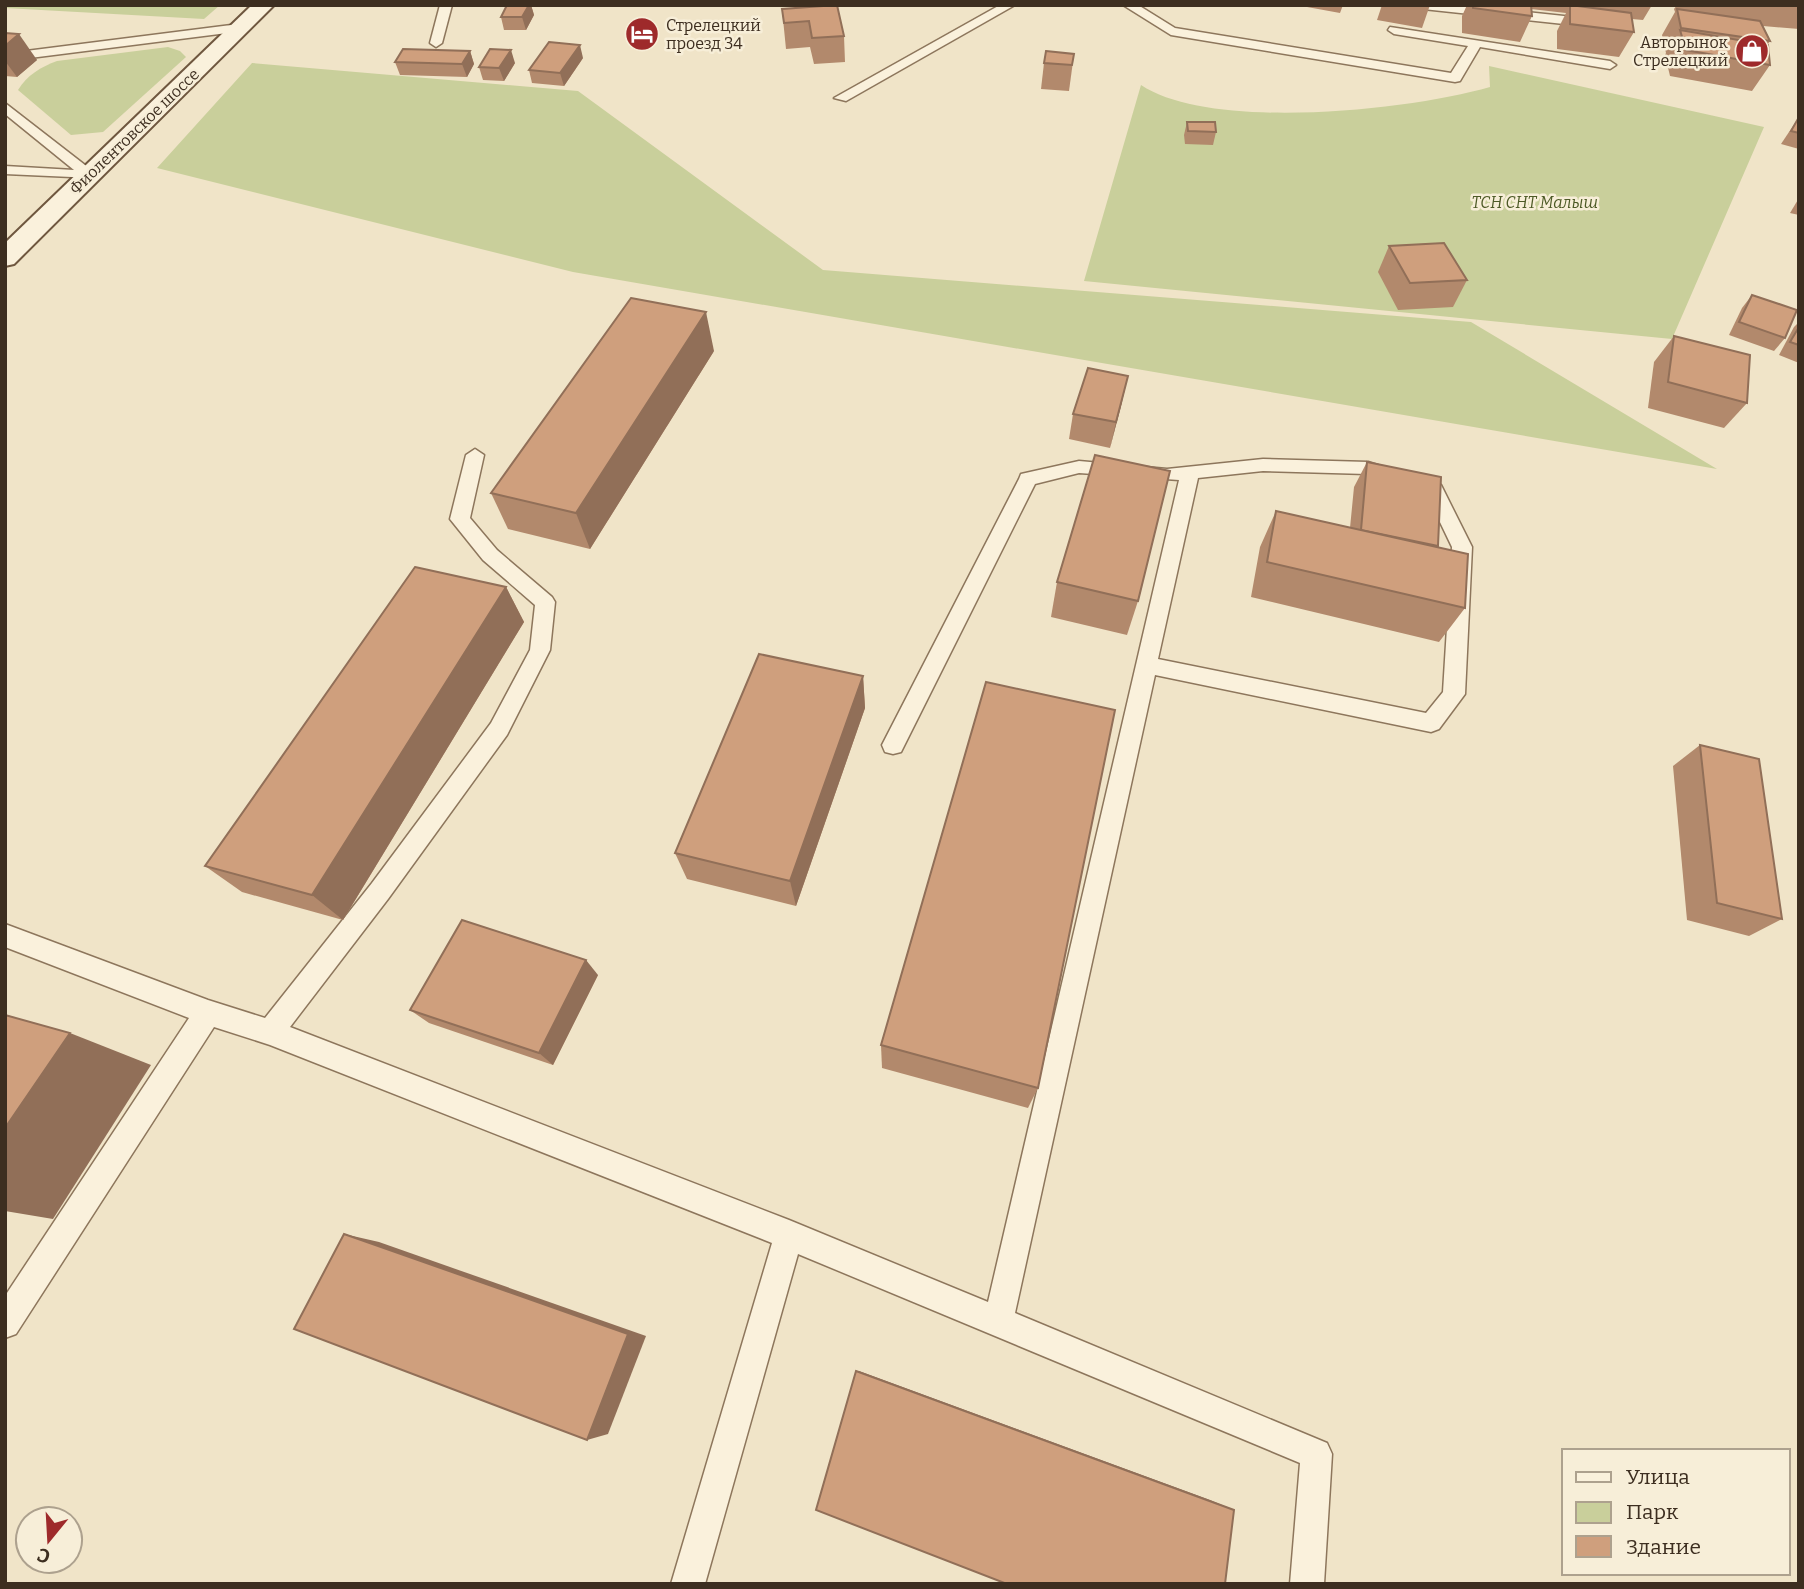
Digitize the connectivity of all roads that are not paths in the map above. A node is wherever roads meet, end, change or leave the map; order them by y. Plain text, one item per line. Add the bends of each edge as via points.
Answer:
1 (264, 5) edge
2 (446, 5) edge
3 (1009, 5) edge
4 (1129, 5) edge
5 (1423, 5) edge
6 (1602, 24) edge
7 (239, 28) junction
8 (1394, 30) dead end
9 (436, 43) dead end
10 (1476, 43) junction
11 (1610, 65) dead end
12 (5, 71) edge
13 (841, 98) dead end
14 (5, 107) edge
15 (5, 170) edge
16 (89, 176) junction
17 (5, 258) edge
18 (475, 455) dead end
19 (1190, 472) junction
20 (1146, 665) junction
21 (893, 745) dead end
22 (5, 935) edge
23 (208, 1013) junction
24 (270, 1031) junction
25 (789, 1234) junction
26 (8, 1312) edge
27 (999, 1319) junction
28 (688, 1584) edge
29 (1307, 1584) edge

1 - 7 main road, Фиолентовское шоссе
2 - 9 lane
3 - 13 lane
4 - 10 lane via 1171,31 1455,78
5 - 6 lane
7 - 12 lane via 26,55
7 - 16 main road, Фиолентовское шоссе
8 - 10 lane
10 - 11 lane
14 - 16 lane
15 - 16 lane
16 - 17 main road, Фиолентовское шоссе
18 - 24 lane via 460,519 490,555 545,601 540,650 499,729
19 - 20 lane
19 - 20 lane via 1263,465 1368,468 1434,490 1462,547 1454,694 1431,723
19 - 21 lane via 1167,475 1079,467 1028,479
20 - 27 lane
22 - 23 lane
23 - 24 lane
23 - 26 lane
24 - 25 lane
25 - 27 lane
25 - 28 lane
27 - 29 lane via 1316,1454

